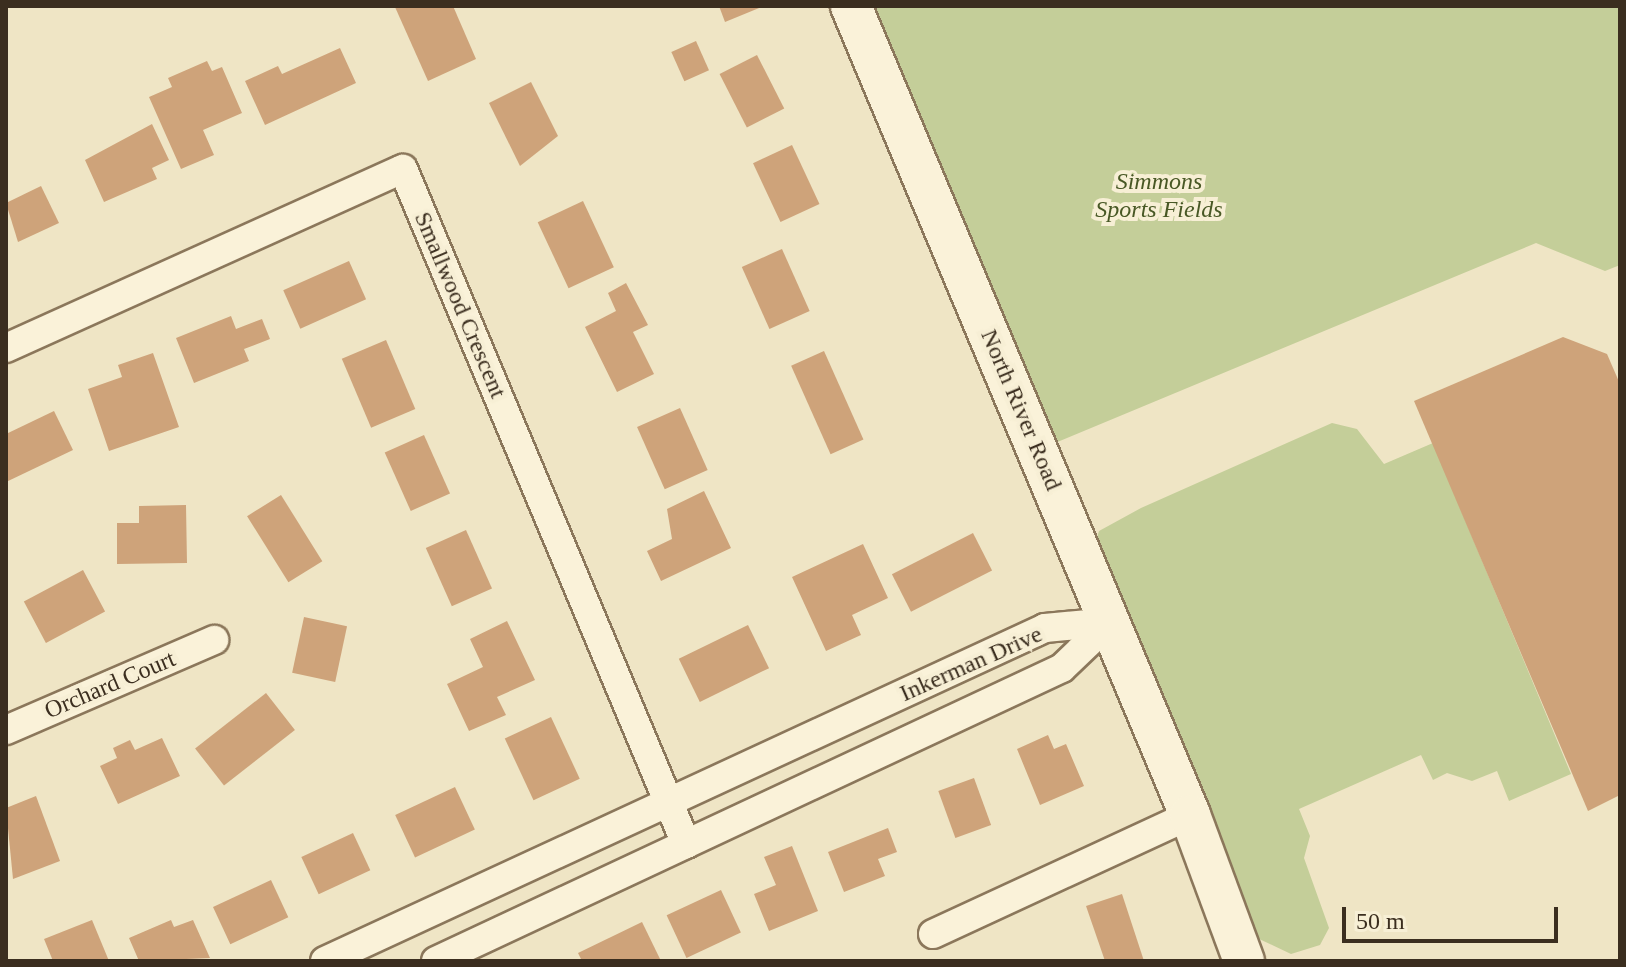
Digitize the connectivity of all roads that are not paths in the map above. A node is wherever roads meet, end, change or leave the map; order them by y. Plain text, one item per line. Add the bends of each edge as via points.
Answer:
1 (851, 6) edge
2 (6, 348) edge
3 (1110, 622) junction
4 (214, 640) dead end
5 (6, 730) edge
6 (668, 803) junction
7 (1190, 815) junction
8 (686, 844) junction
9 (933, 934) dead end
10 (325, 961) edge
11 (436, 961) edge
12 (1244, 961) edge

1 - 3 main road, North River Road
2 - 6 street, Smallwood Crescent via 403,169
3 - 6 street, Inkerman Drive via 1045,628
3 - 7 main road, North River Road
3 - 8 street, Inkerman Drive via 1062,668
4 - 5 street, Orchard Court
6 - 8 street, Smallwood Crescent
6 - 10 street, Inkerman Drive
7 - 9 street
7 - 12 main road, North River Road
8 - 11 street, Inkerman Drive

